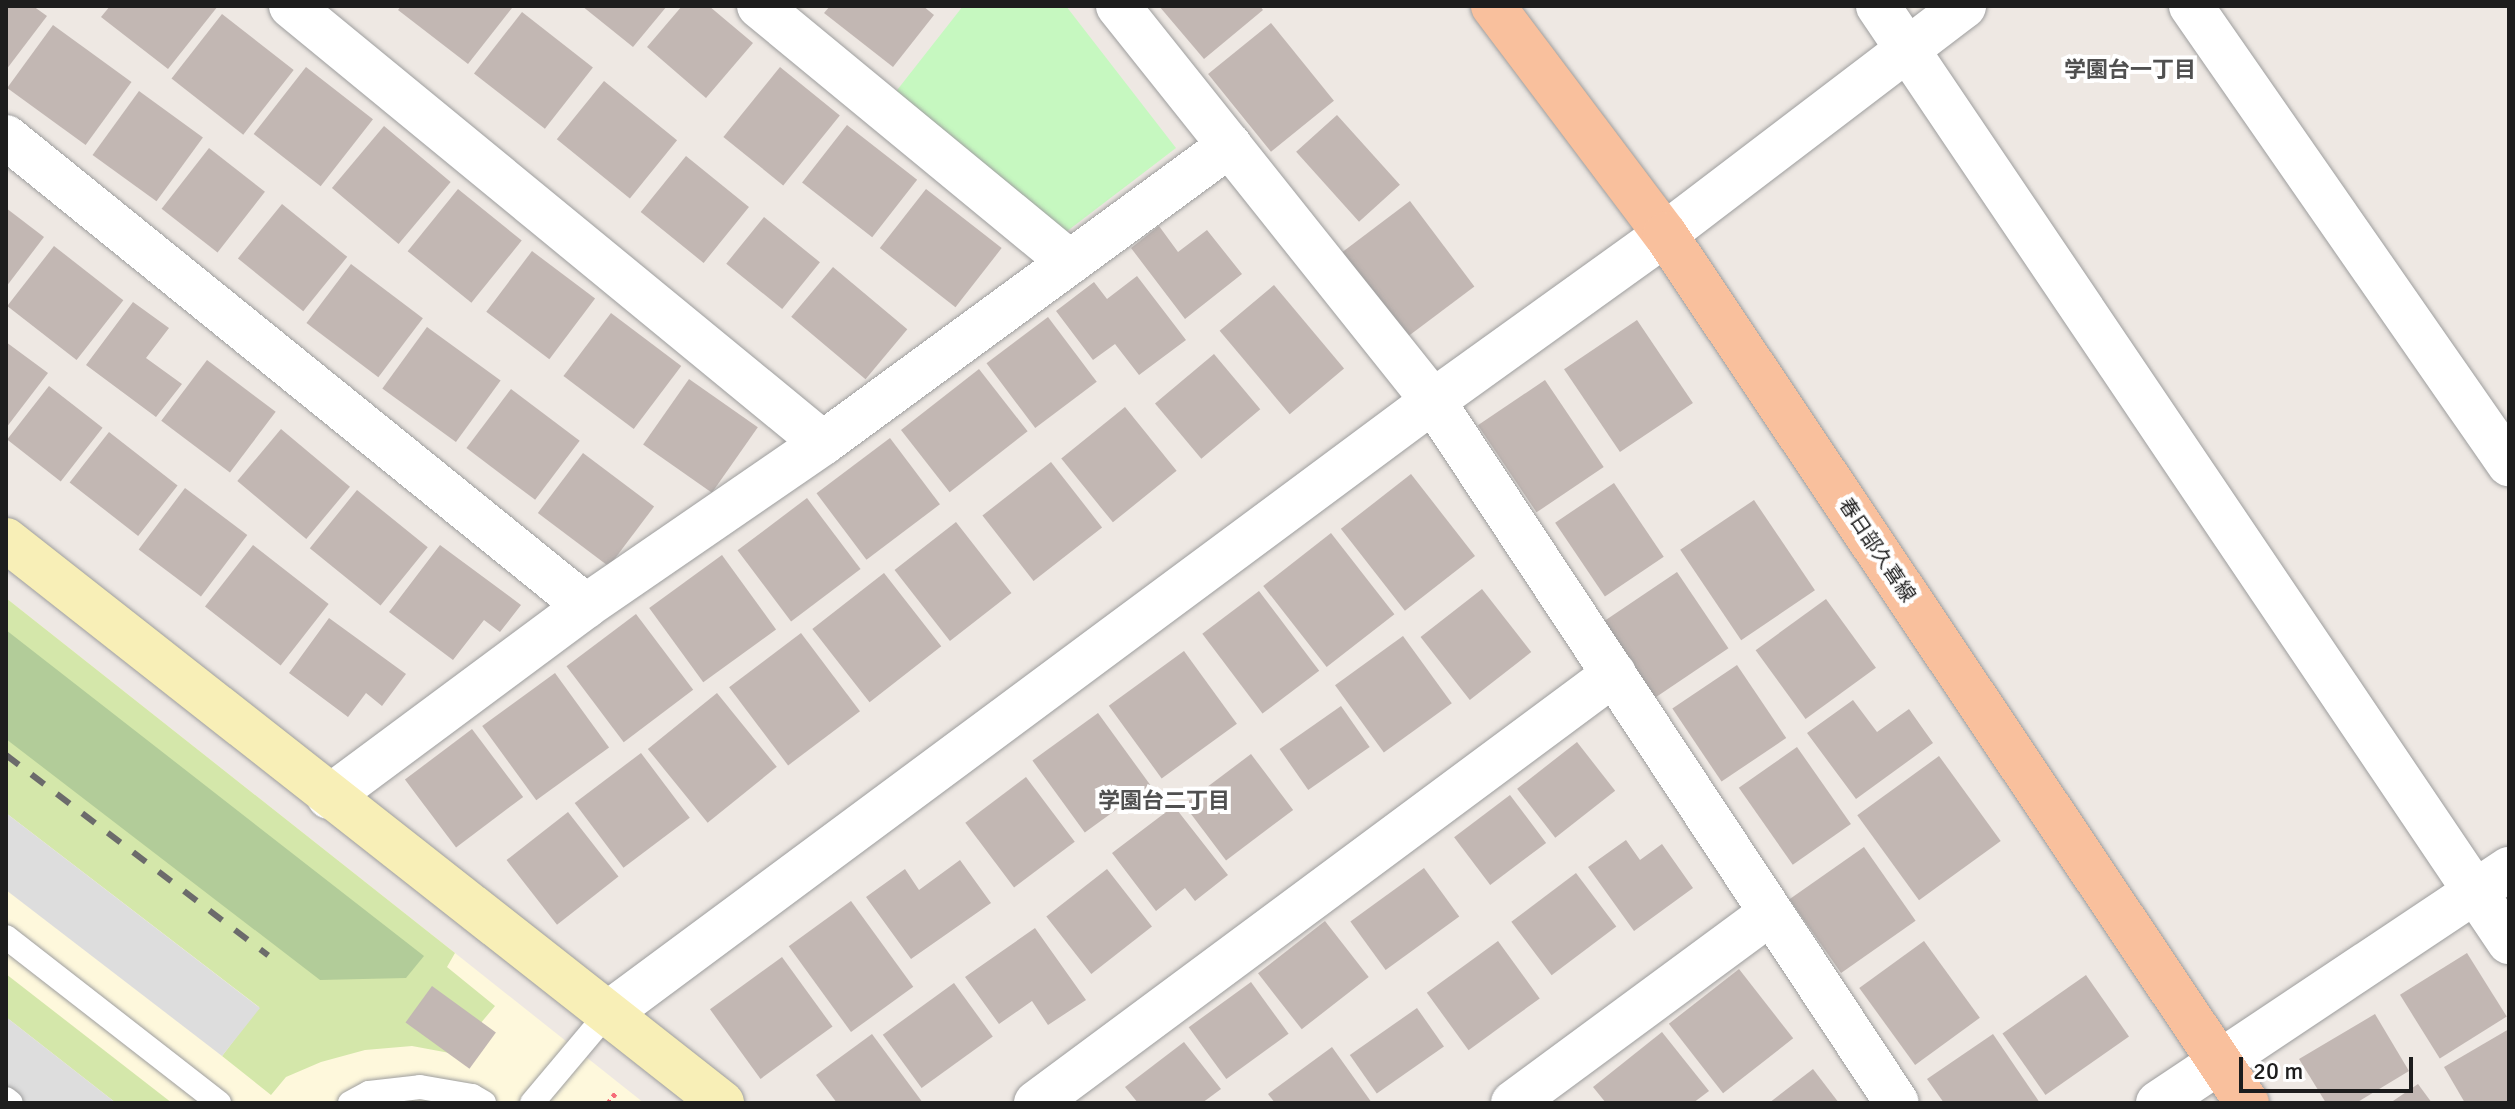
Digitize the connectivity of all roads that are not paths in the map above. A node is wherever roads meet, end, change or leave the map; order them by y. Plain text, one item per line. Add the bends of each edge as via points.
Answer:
1 (759, 6) edge
2 (1118, 6) edge
3 (1493, 6) edge
4 (1878, 6) edge
5 (1964, 6) edge
6 (2191, 6) edge
7 (314, 12) edge
8 (1908, 47) junction
9 (6, 137) edge
10 (1230, 145) junction
11 (1665, 234) junction
12 (1070, 262) junction
13 (1433, 401) junction
14 (823, 443) junction
15 (2509, 464) edge
16 (6, 540) edge
17 (586, 606) junction
18 (1614, 674) junction
19 (329, 797) junction
20 (2492, 880) edge
21 (1771, 913) junction
22 (6, 937) edge
23 (2509, 942) edge
24 (607, 1014) junction
25 (2221, 1062) junction
26 (6, 1099) edge
27 (11, 1103) edge
28 (219, 1103) edge
29 (350, 1103) edge
30 (484, 1103) edge
31 (532, 1103) edge
32 (722, 1103) edge
33 (1036, 1103) edge
34 (1513, 1103) edge
35 (1897, 1103) edge
36 (2158, 1103) edge
37 (2247, 1103) edge

1 - 12 street
2 - 10 street
3 - 11 main road, 春日部久喜線
4 - 8 street
5 - 8 street
6 - 15 street
7 - 14 street
8 - 11 street
8 - 20 street
9 - 17 street
10 - 12 street
10 - 13 street
11 - 13 street
11 - 25 main road, 春日部久喜線
12 - 14 street
13 - 18 street
13 - 24 street
14 - 17 street
16 - 19 street
17 - 19 street
18 - 21 street
18 - 33 street
19 - 24 street
20 - 23 street
20 - 25 street
21 - 34 street
21 - 35 street
22 - 28 lane
24 - 31 lane
24 - 32 street
25 - 36 street
25 - 37 main road, 春日部久喜線
26 - 27 lane
29 - 30 lane via 369,1093 420,1087

